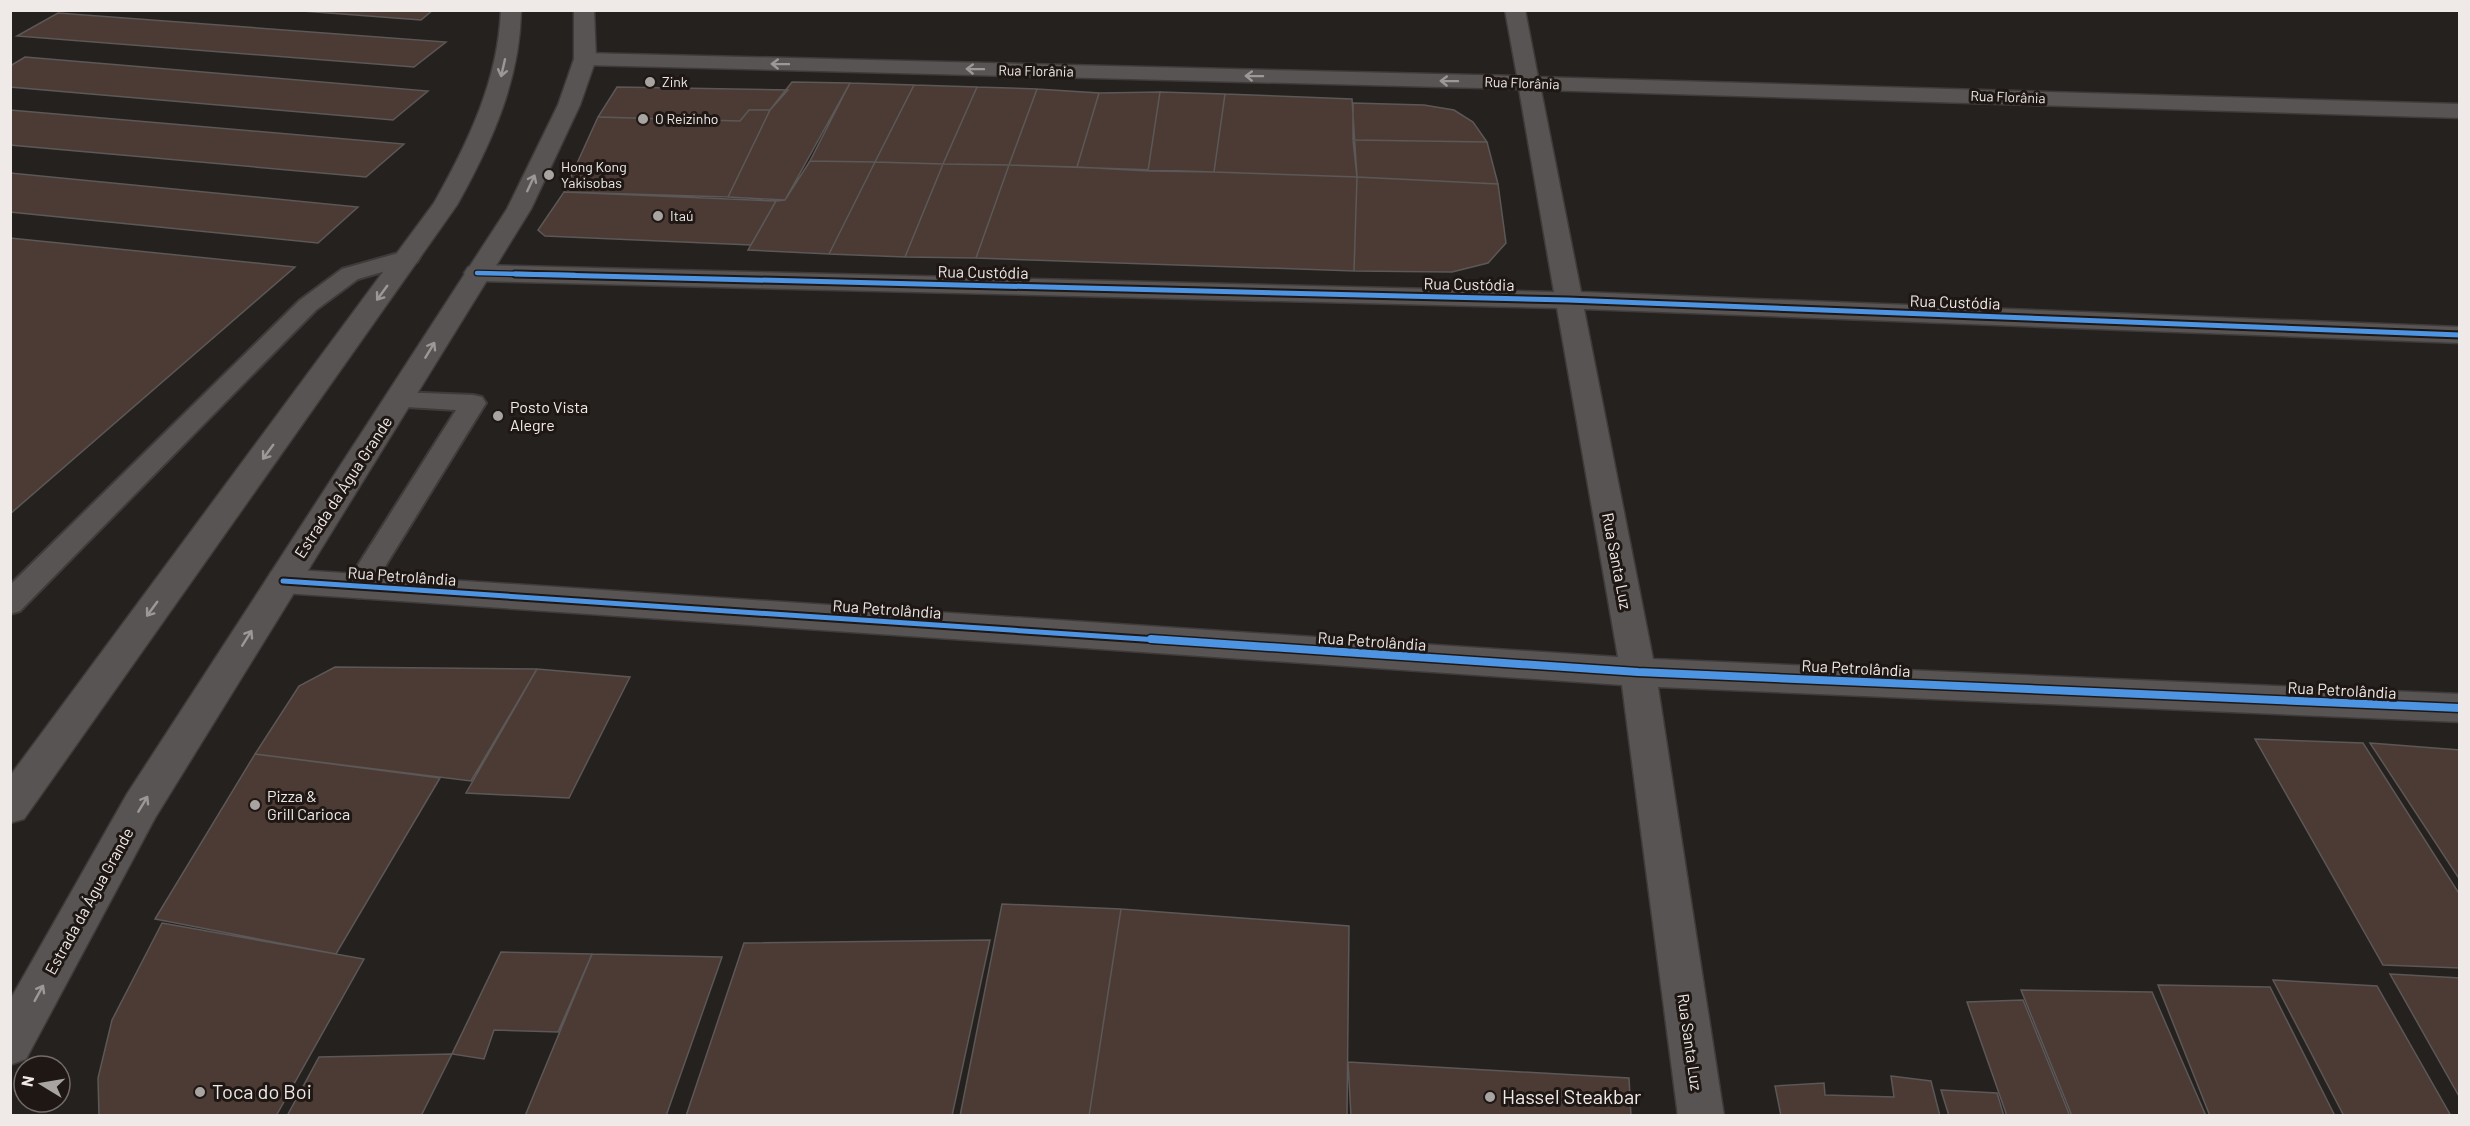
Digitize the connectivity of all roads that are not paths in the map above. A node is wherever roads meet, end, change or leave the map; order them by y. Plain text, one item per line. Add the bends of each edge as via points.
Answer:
1 (511, 10) edge
2 (584, 10) edge
3 (1515, 10) edge
4 (585, 59) junction
5 (1529, 83) junction
6 (2460, 111) edge
7 (409, 257) junction
8 (477, 273) junction
9 (1568, 300) junction
10 (2460, 335) edge
11 (399, 400) junction
12 (283, 581) junction
13 (358, 587) junction
14 (10, 603) edge
15 (1638, 672) junction
16 (2460, 708) edge
17 (16, 792) edge
18 (10, 1044) edge
19 (1701, 1116) edge

1 -> 7 street via 511,38 498,90 445,205
2 - 4 street, Estrada da Água Grande
3 - 5 street, Rua Santa Luz
5 -> 4 street, Rua Florânia
8 -> 4 street, Estrada da Água Grande via 519,209 569,105
5 - 6 street, Rua Florânia
5 - 9 street, Rua Santa Luz
7 - 14 lane via 350,274 308,305
7 -> 17 street
8 - 9 street, Rua Custódia
11 -> 8 street, Estrada da Água Grande
9 - 10 street, Rua Custódia
9 - 15 street, Rua Santa Luz
11 - 12 street, Estrada da Água Grande
11 - 13 lane via 473,404
12 - 13 street, Rua Petrolândia
18 -> 12 street, Estrada da Água Grande via 141,807
13 - 15 street, Rua Petrolândia
15 - 16 street, Rua Petrolândia
15 - 19 street, Rua Santa Luz

